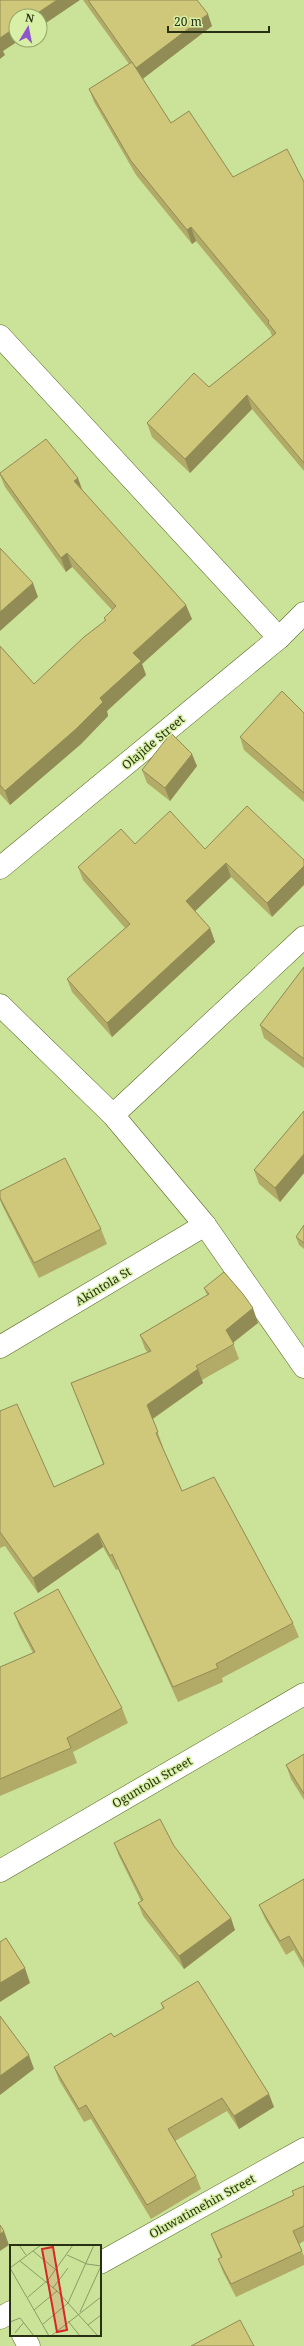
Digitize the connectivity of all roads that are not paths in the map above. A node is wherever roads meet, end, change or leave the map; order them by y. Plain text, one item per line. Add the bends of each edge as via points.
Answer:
1 (0, 336) edge
2 (304, 613) edge
3 (279, 638) junction
4 (0, 868) edge
5 (304, 937) edge
6 (0, 1005) edge
7 (113, 1115) junction
8 (205, 1226) junction
9 (0, 1347) edge
10 (304, 1367) edge
11 (304, 1694) edge
12 (0, 1871) edge
13 (304, 2149) edge
14 (101, 2262) edge
15 (24, 2336) edge
16 (30, 2346) edge

1 - 3 street
2 - 3 street, Olajide Street
3 - 4 street, Olajide Street
5 - 7 street
6 - 7 street
7 - 8 street
8 - 9 street, Akintola St
8 - 10 street
11 - 12 street, Oguntolu Street
13 - 14 street, Oluwatimehin Street
15 - 16 street

